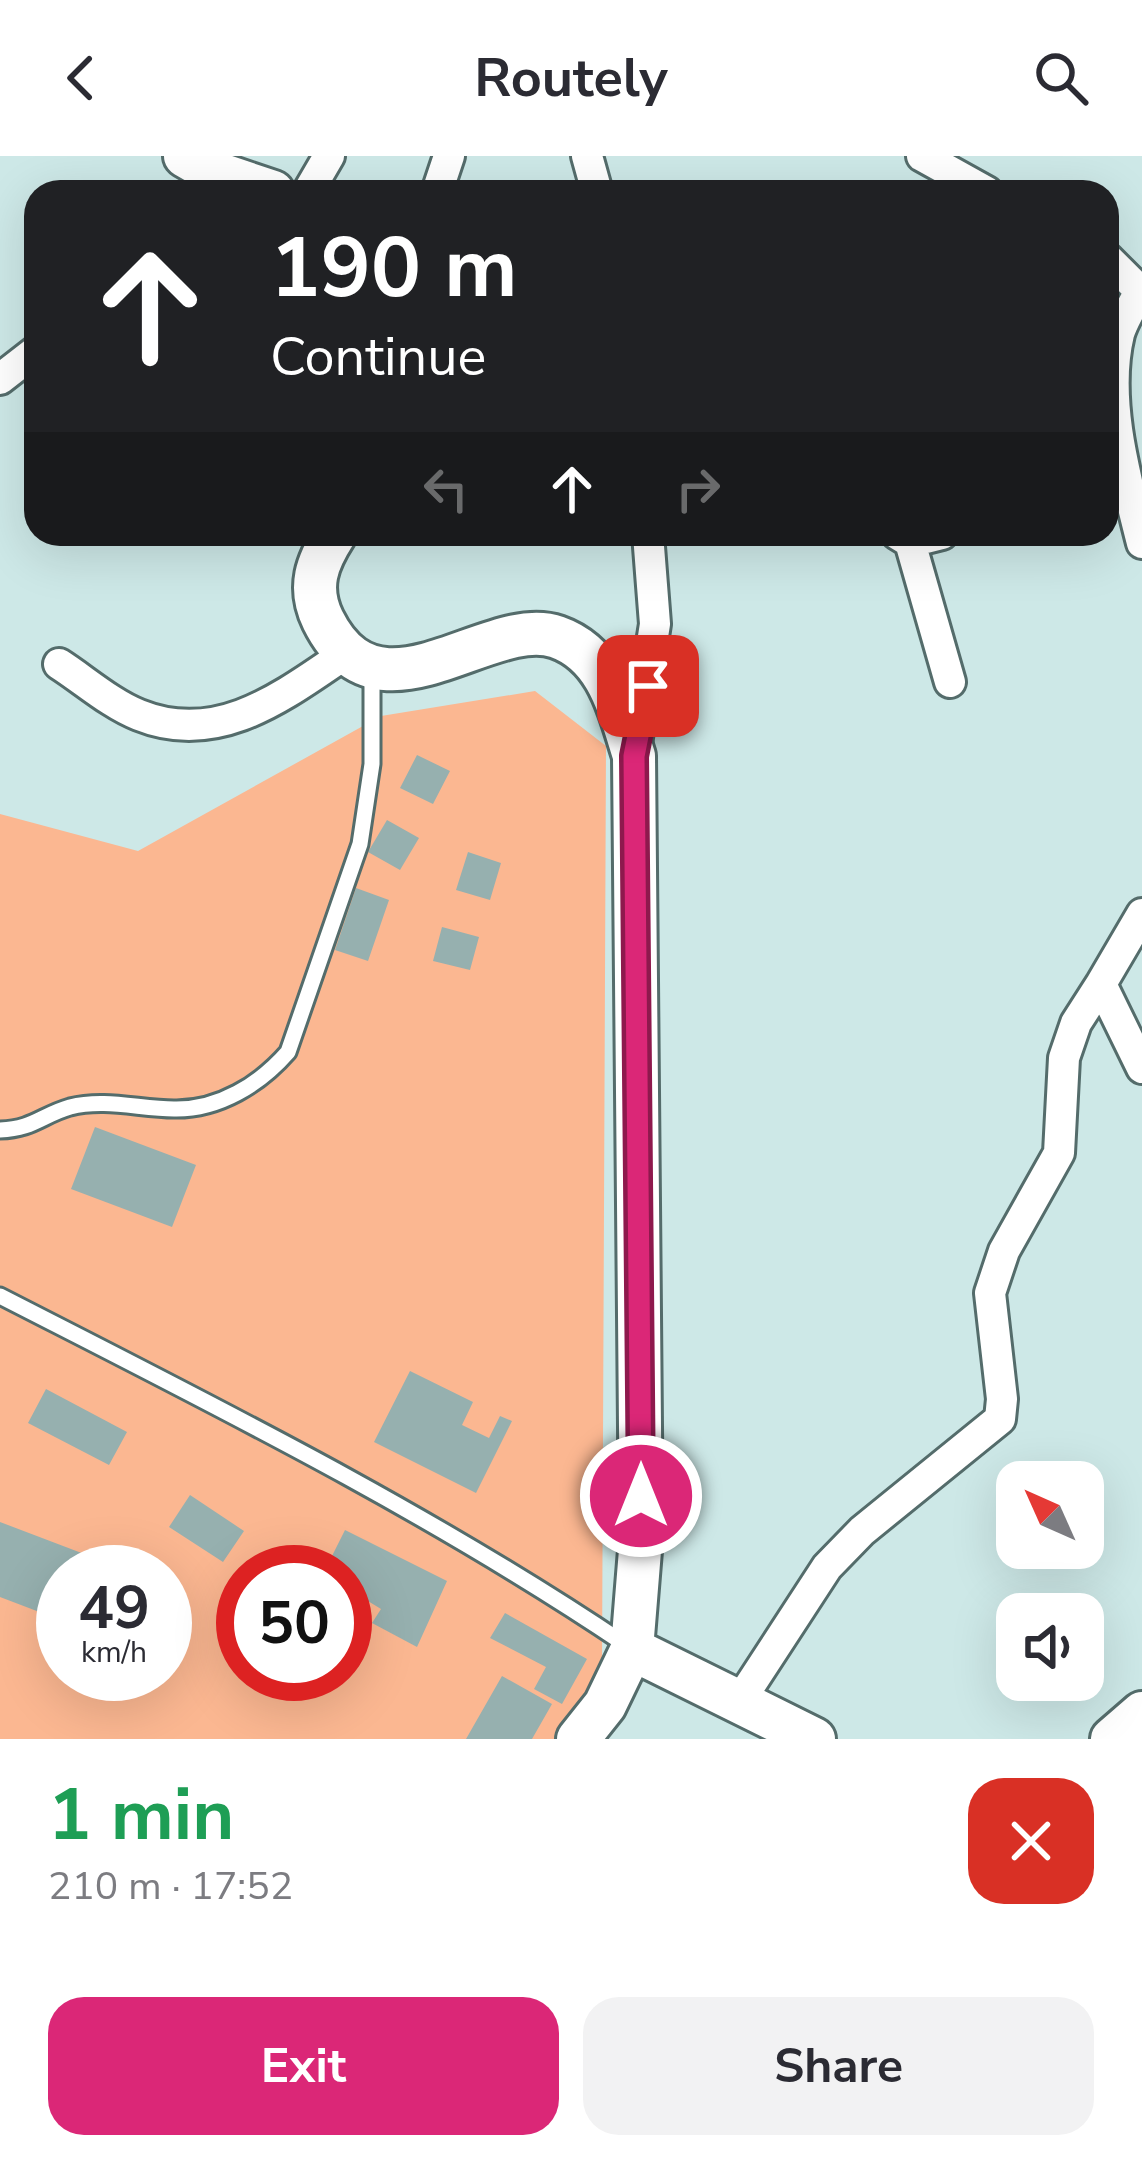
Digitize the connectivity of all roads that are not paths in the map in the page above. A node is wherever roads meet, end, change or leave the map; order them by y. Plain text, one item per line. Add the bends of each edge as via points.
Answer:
1 (922, 156) edge
2 (202, 169) edge
3 (236, 180) edge
4 (965, 180) edge
5 (1119, 270) edge
6 (1141, 291) edge
7 (1119, 341) edge
8 (24, 360) edge
9 (0, 379) edge
10 (1119, 429) edge
11 (1126, 487) edge
12 (1142, 543) edge
13 (327, 546) edge
14 (649, 546) edge
15 (907, 546) edge
16 (359, 660) junction
17 (59, 664) dead end
18 (950, 682) dead end
19 (634, 756) junction
20 (1142, 914) edge
21 (1101, 984) junction
22 (1142, 1068) edge
23 (0, 1130) edge
24 (0, 1296) edge
25 (632, 1649) junction
26 (739, 1702) junction
27 (1142, 1713) edge
28 (578, 1739) edge
29 (814, 1739) edge
30 (1112, 1739) edge

1 - 4 street
2 - 3 main road
5 - 6 street
6 - 7 street
8 - 9 street
10 - 11 street
11 - 12 street
13 - 16 main road via 313,585 317,608
14 - 19 street via 655,624
15 - 18 street
16 - 17 street via 221,724 139,715
16 - 19 main road via 399,669 551,635 602,669
16 - 23 lane via 372,764 360,844 288,1052 245,1090 205,1104 70,1107 26,1130
19 - 25 main road via 641,1538
20 - 21 street
21 - 22 street
21 - 26 street via 1064,1058 1059,1153 1004,1251 990,1293 1000,1419 827,1567
24 - 25 lane via 518,1571
25 - 26 main road
25 - 28 main road
26 - 29 main road
27 - 30 main road

